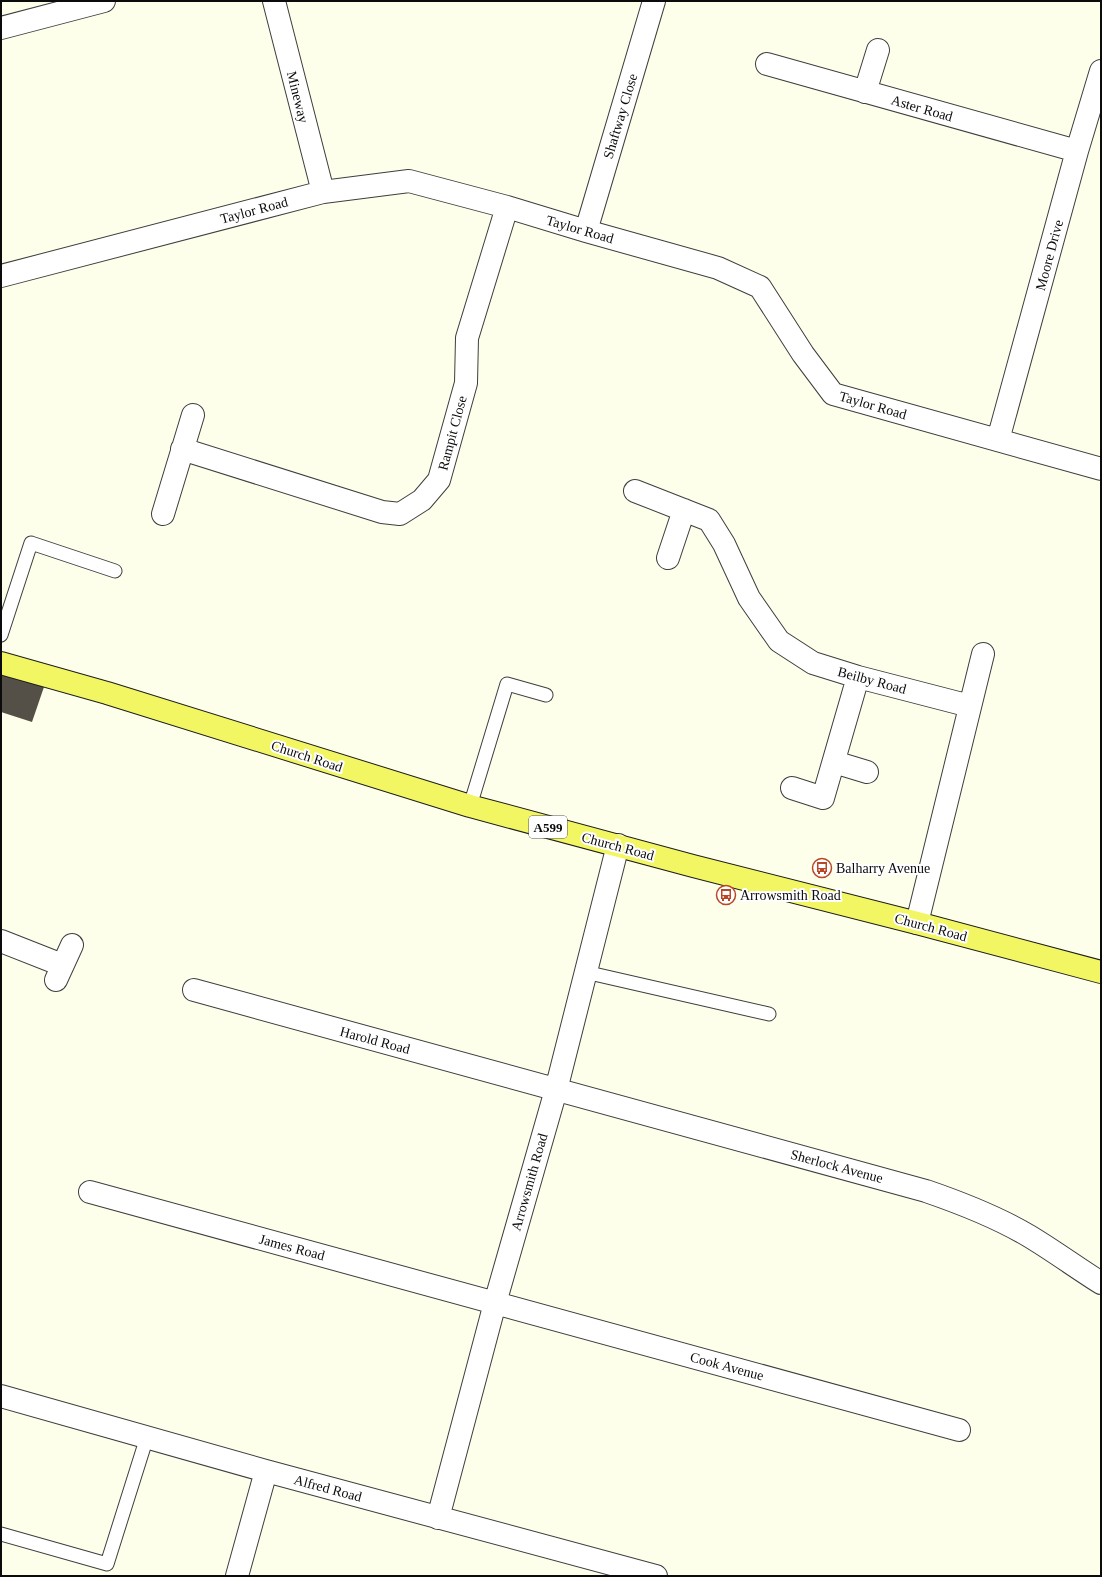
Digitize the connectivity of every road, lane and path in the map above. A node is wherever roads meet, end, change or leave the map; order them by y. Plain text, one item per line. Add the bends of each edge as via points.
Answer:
1 (104, 1) edge
2 (274, 1) edge
3 (654, 1) edge
4 (1, 28) edge
5 (878, 50) dead end
6 (767, 64) dead end
7 (1101, 71) edge
8 (865, 92) junction
9 (1077, 151) junction
10 (323, 192) junction
11 (508, 207) junction
12 (586, 231) junction
13 (1, 276) edge
14 (193, 414) dead end
15 (998, 440) junction
16 (182, 449) junction
17 (1101, 469) edge
18 (635, 491) dead end
19 (684, 510) junction
20 (162, 514) dead end
21 (668, 558) dead end
22 (114, 571) dead end
23 (1, 636) edge
24 (983, 654) dead end
25 (1, 663) edge
26 (858, 677) junction
27 (546, 695) dead end
28 (970, 706) junction
29 (834, 762) junction
30 (867, 772) dead end
31 (792, 788) dead end
32 (470, 806) junction
33 (618, 845) junction
34 (917, 923) junction
35 (1, 941) edge
36 (72, 944) dead end
37 (585, 972) junction
38 (1101, 972) edge
39 (194, 990) dead end
40 (769, 1014) dead end
41 (556, 1090) junction
42 (90, 1192) dead end
43 (1101, 1283) edge
44 (495, 1303) junction
45 (1, 1396) edge
46 (959, 1430) dead end
47 (147, 1437) junction
48 (266, 1471) junction
49 (438, 1518) junction
50 (1, 1534) edge
51 (237, 1576) edge
52 (656, 1576) edge

1 - 4 street
2 - 10 street, Mineway
3 - 12 street, Shaftway Close
5 - 8 street
6 - 8 street, Aster Road
7 - 9 street, Moore Drive
8 - 9 street, Aster Road
9 - 15 street, Moore Drive
10 - 11 street, Taylor Road via 409,181
10 - 13 street, Taylor Road
11 - 12 street, Taylor Road
11 - 16 street, Rampit Close via 467,338 466,383 439,480 422,500 400,514 382,512
12 - 15 street, Taylor Road via 718,268 760,287 803,354 833,394
14 - 16 street
15 - 17 street, Taylor Road
16 - 20 street
18 - 19 street
19 - 21 street
19 - 26 street, Beilby Road via 709,520 724,544 750,598 779,641 813,663
22 - 23 lane via 31,543
24 - 28 street
25 - 32 main road, Church Road / A599 via 107,693
26 - 28 street, Beilby Road
26 - 29 street
27 - 32 lane via 507,684
28 - 34 street
29 - 30 street
29 - 31 street via 823,798
32 - 33 main road, Church Road / A599
33 - 34 main road, Church Road / A599
33 - 37 street, Arrowsmith Road
34 - 38 main road, Church Road / A599
35 - 36 street via 59,973
37 - 40 lane
37 - 41 street, Arrowsmith Road
39 - 41 street, Harold Road
41 - 43 street, Sherlock Avenue via 954,1200 1028,1236
41 - 44 street, Arrowsmith Road
42 - 44 street, James Road
44 - 46 street, Cook Avenue
44 - 49 street, Arrowsmith Road
45 - 47 street, Alfred Road
47 - 48 street, Alfred Road
47 - 50 lane via 107,1564
48 - 49 street, Alfred Road
48 - 51 street
49 - 52 street, Alfred Road

